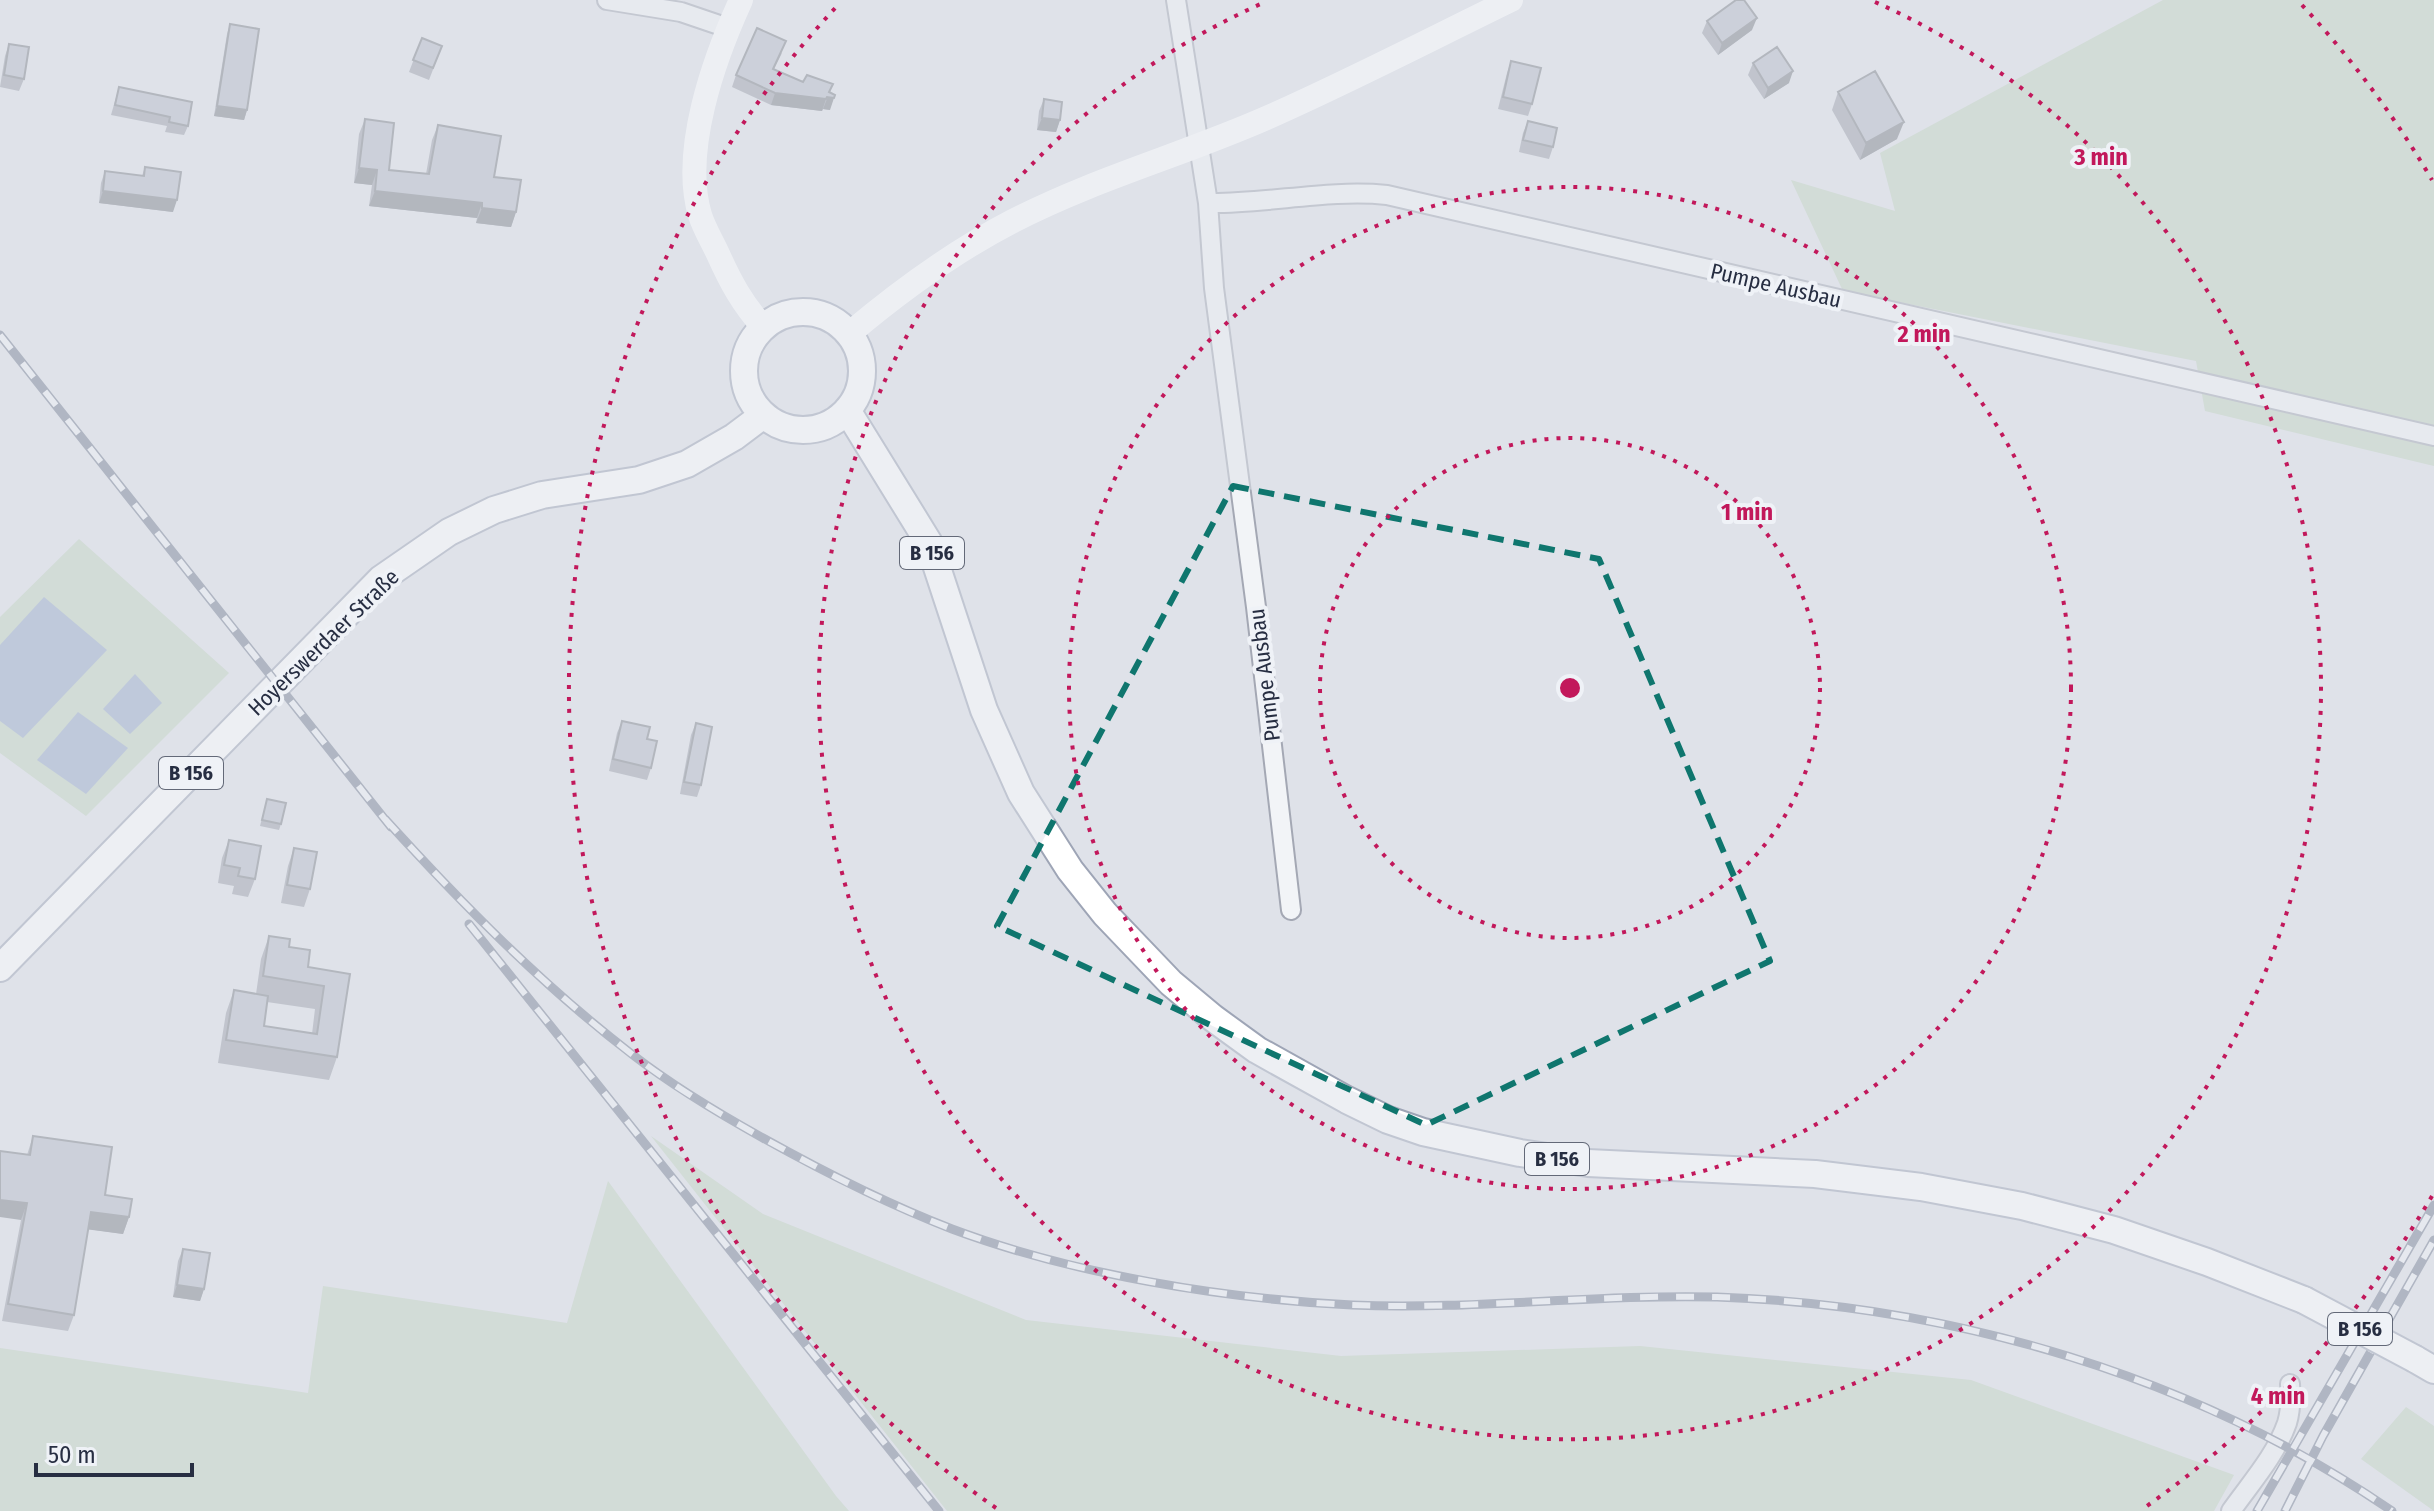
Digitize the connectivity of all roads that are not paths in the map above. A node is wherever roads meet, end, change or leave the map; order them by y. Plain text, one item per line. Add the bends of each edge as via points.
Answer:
1 (607, 0) edge
2 (741, 0) edge
3 (1176, 0) edge
4 (1511, 0) edge
5 (728, 28) junction
6 (1200, 146) junction
7 (1208, 203) junction
8 (763, 327) junction
9 (849, 334) junction
10 (847, 410) junction
11 (762, 416) junction
12 (2434, 436) edge
13 (1291, 910) dead end
14 (0, 968) edge
15 (2425, 1364) edge
16 (2290, 1384) dead end
17 (2231, 1511) edge

1 - 5 street via 681,12
2 - 5 street
3 - 6 street, Pumpe Ausbau
4 - 6 street
5 - 8 street via 701,108 694,168 700,214 734,291
6 - 7 street, Pumpe Ausbau
6 - 9 street via 1014,220 939,263
7 - 12 street, Pumpe Ausbau via 1359,192 1387,195
7 - 13 street, Pumpe Ausbau
8 - 9 main road via 792,313 815,313
8 - 11 main road via 750,345 744,370
9 - 10 main road via 860,354 862,375
10 - 11 main road via 818,428 798,430
10 - 15 main road, B 156, bridge via 929,543 984,710 1021,793 1070,870 1171,983 1257,1050 1388,1120 1520,1153 1588,1163 1815,1174 1921,1187 2114,1230 2304,1300
11 - 14 main road, Hoyerswerdaer Straße / B 156 via 687,464 639,480 542,495 494,510 449,532 381,579
16 - 17 street via 2286,1425

